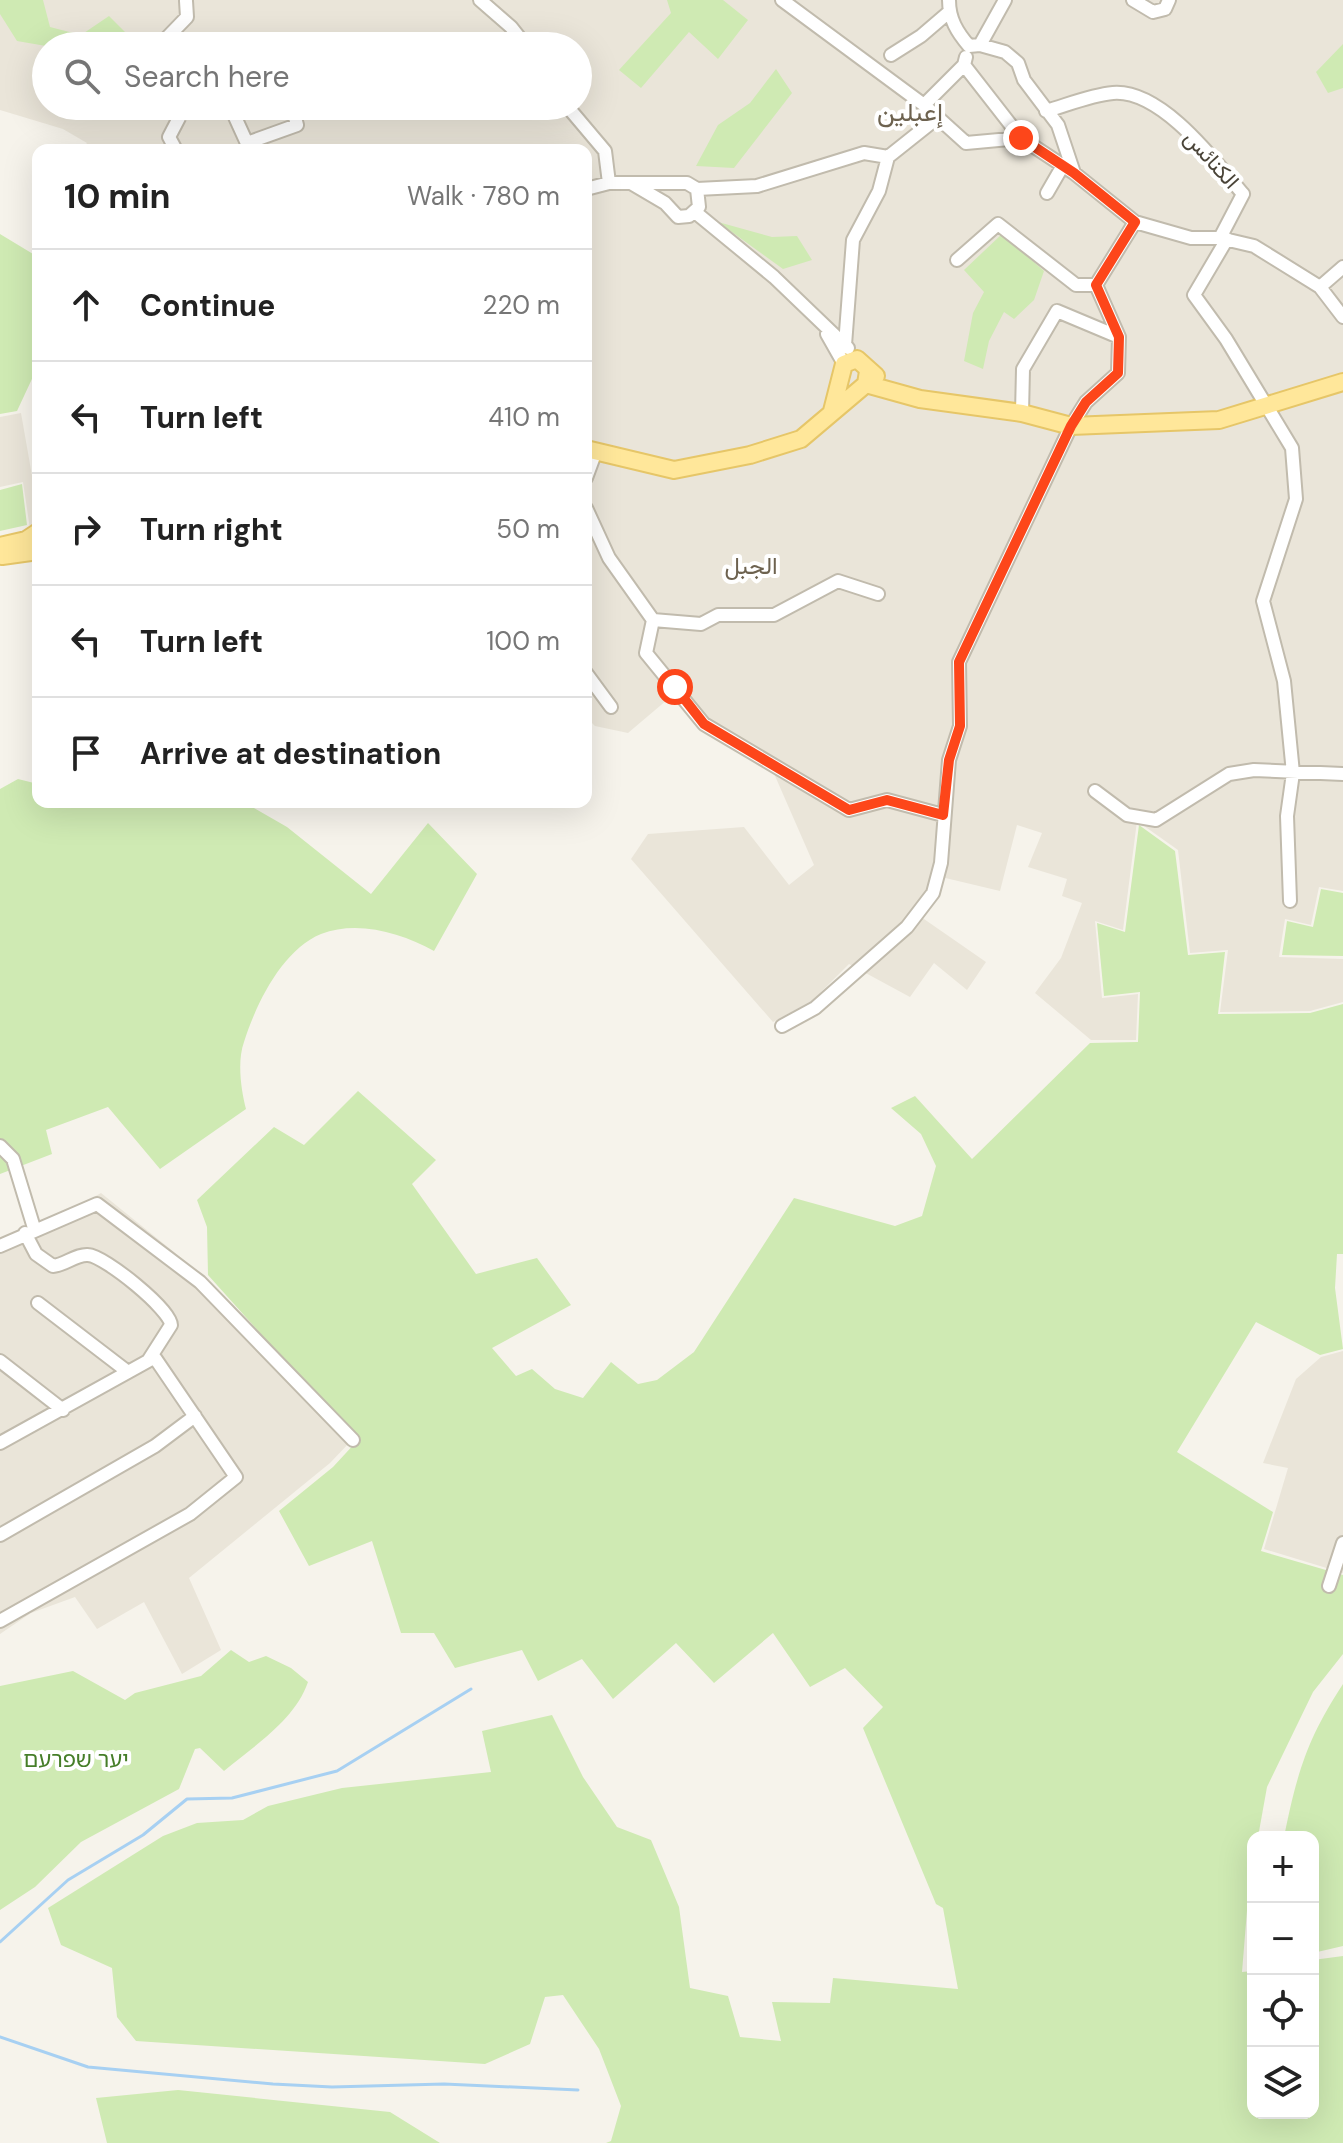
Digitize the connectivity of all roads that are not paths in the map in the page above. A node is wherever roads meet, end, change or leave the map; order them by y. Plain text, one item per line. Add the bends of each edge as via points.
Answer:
1 (480, 0) edge
2 (782, 0) edge
3 (1005, 0) edge
4 (1133, 0) edge
5 (1169, 0) edge
6 (186, 1) edge
7 (949, 6) edge
8 (173, 32) edge
9 (515, 32) edge
10 (975, 46) junction
11 (891, 55) dead end
12 (964, 65) junction
13 (924, 105) junction
14 (1046, 111) junction
15 (937, 118) junction
16 (175, 120) edge
17 (237, 120) edge
18 (296, 120) edge
19 (579, 120) edge
20 (1021, 138) junction
21 (173, 144) edge
22 (248, 144) edge
23 (254, 144) edge
24 (888, 157) junction
25 (1062, 167) junction
26 (1074, 173) junction
27 (609, 183) junction
28 (631, 183) junction
29 (677, 183) junction
30 (592, 187) edge
31 (697, 189) junction
32 (1047, 193) dead end
33 (665, 203) junction
34 (695, 212) junction
35 (1135, 222) junction
36 (1224, 238) junction
37 (957, 260) dead end
38 (1343, 267) edge
39 (1096, 285) junction
40 (1320, 287) junction
41 (1343, 317) edge
42 (822, 324) junction
43 (1119, 337) junction
44 (845, 345) junction
45 (857, 373) junction
46 (1343, 382) edge
47 (1266, 406) junction
48 (1022, 413) junction
49 (1071, 426) junction
50 (592, 450) edge
51 (592, 521) edge
52 (32, 536) edge
53 (0, 546) edge
54 (32, 552) edge
55 (0, 557) edge
56 (878, 594) dead end
57 (653, 620) junction
58 (592, 681) edge
59 (611, 707) dead end
60 (1293, 773) junction
61 (1343, 774) edge
62 (1095, 791) dead end
63 (943, 815) junction
64 (1290, 901) dead end
65 (782, 1026) dead end
66 (0, 1146) edge
67 (30, 1230) junction
68 (0, 1246) edge
69 (38, 1303) dead end
70 (153, 1355) junction
71 (0, 1361) edge
72 (128, 1372) junction
73 (63, 1410) junction
74 (195, 1416) junction
75 (353, 1440) dead end
76 (0, 1443) edge
77 (0, 1535) edge
78 (1343, 1543) edge
79 (1329, 1586) dead end
80 (0, 1621) edge

1 - 9 street
2 - 13 street
3 - 10 street
4 - 5 street via 1153,12 1165,9
6 - 8 street via 187,17
7 - 10 street via 958,33
7 - 11 street via 921,36
10 - 12 street
10 - 14 street via 1005,52 1018,63
12 - 13 street
12 - 20 street
13 - 15 street
14 - 26 street via 1058,125
14 - 36 street, الكنائس via 1116,92 1189,130 1243,194
15 - 20 street via 966,143
15 - 24 street
16 - 21 street via 169,137
17 - 22 street
18 - 23 street via 297,125
19 - 27 street via 605,151
20 - 25 street
24 - 31 street via 864,153 757,186
24 - 44 street via 879,191 853,240
25 - 26 street
25 - 32 street
26 - 35 street
27 - 28 street
27 - 30 street
28 - 29 street
28 - 33 street
29 - 31 street
29 - 33 street via 668,189
31 - 34 street via 700,201
33 - 34 street via 678,217
34 - 42 street
35 - 36 street via 1191,238
35 - 39 street
36 - 40 street via 1254,246
36 - 47 street via 1194,295
37 - 39 street via 998,224 1076,285
38 - 40 street
39 - 43 street
40 - 41 street
42 - 44 street
42 - 45 street
43 - 48 street via 1057,311 1023,369
43 - 49 street via 1118,373 1086,402
44 - 45 street
45 - 48 main road via 896,393
45 - 50 main road via 832,412 801,439 750,455 686,469
46 - 47 main road
47 - 49 main road via 1219,420
47 - 60 street via 1292,448 1296,499 1263,601 1284,681
48 - 49 main road
49 - 63 street via 959,662 960,726 949,760
51 - 57 street via 609,558
52 - 53 main road
54 - 55 main road
56 - 57 street via 838,581 774,615 718,615 701,624
57 - 63 street via 646,653 704,724 849,810 887,800
58 - 59 street
60 - 61 street
60 - 62 street via 1229,774 1156,820 1127,815
60 - 64 street via 1287,816
63 - 65 street via 941,863 933,893 907,927 815,1008
66 - 67 street via 13,1159
67 - 68 street
67 - 70 street via 36,1254 47,1264 95,1256 167,1311 171,1325
67 - 75 street via 97,1204 200,1282
69 - 72 street
70 - 72 street
70 - 74 street
71 - 73 street
72 - 73 street
73 - 76 street
74 - 77 street via 155,1446
74 - 80 street via 236,1477 190,1514
78 - 79 street

